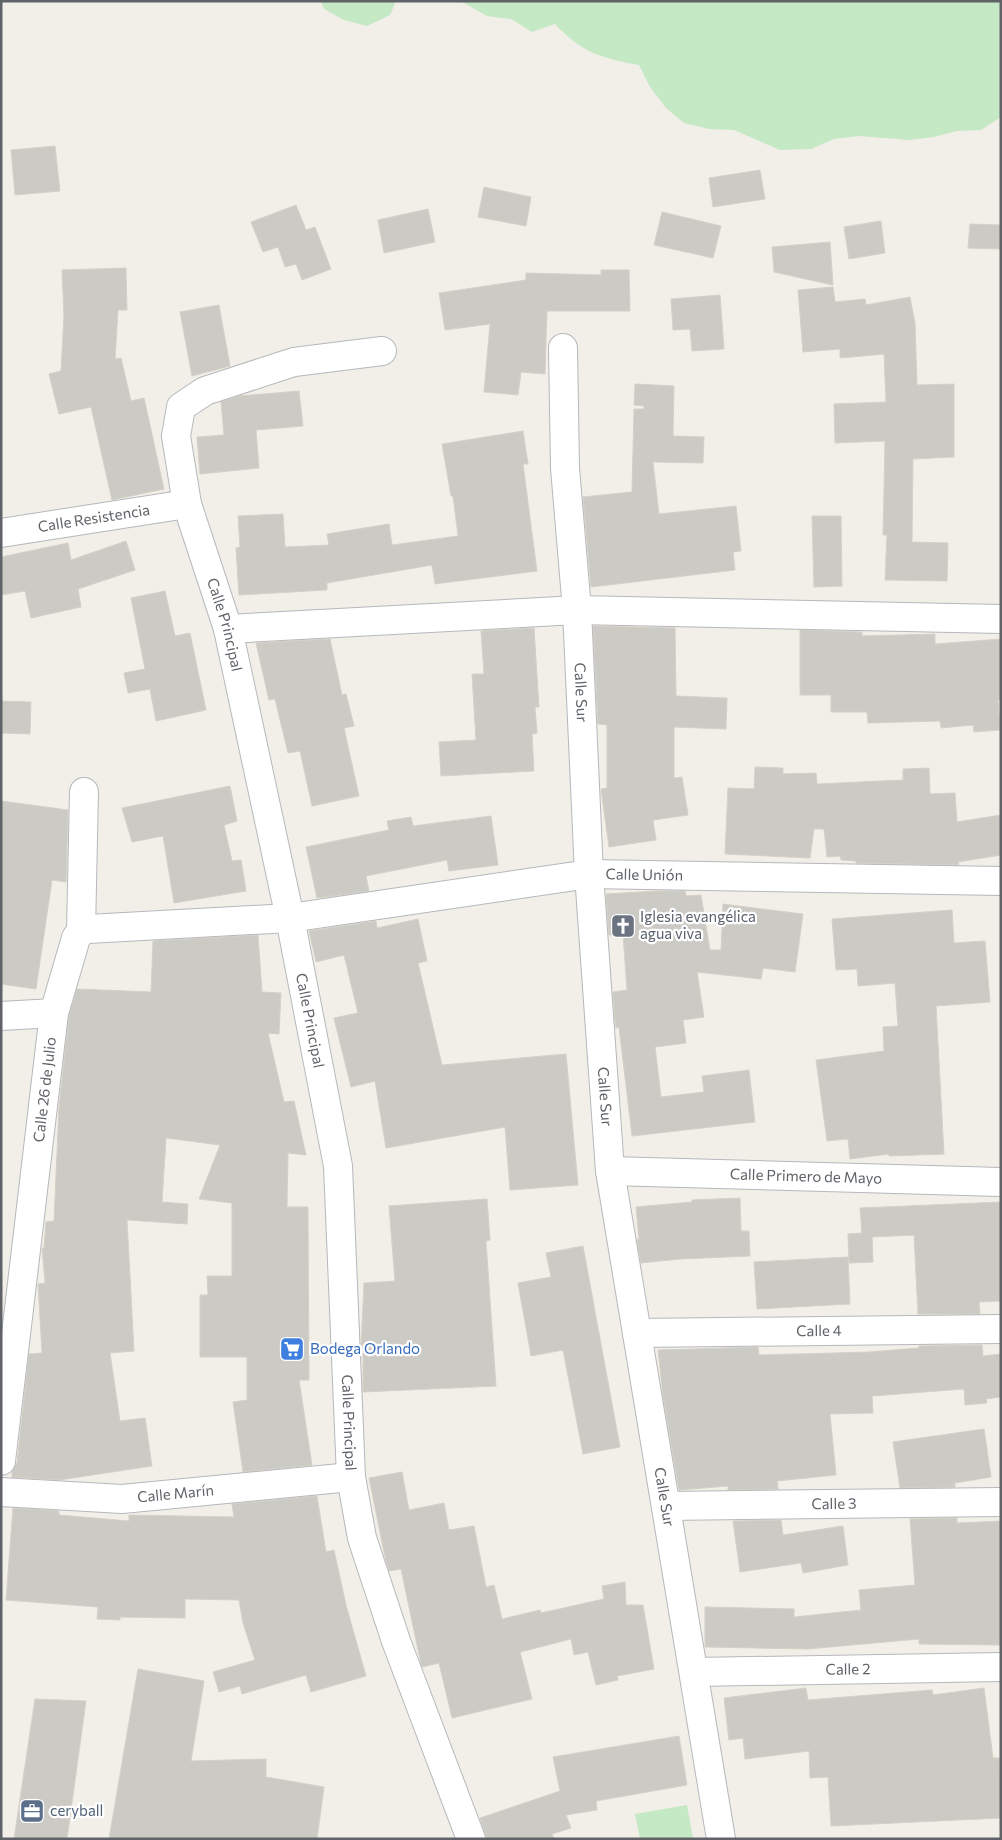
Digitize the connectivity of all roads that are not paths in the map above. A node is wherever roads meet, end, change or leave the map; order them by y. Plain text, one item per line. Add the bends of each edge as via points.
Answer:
1 (563, 348) dead end
2 (382, 351) dead end
3 (187, 504) junction
4 (1, 533) edge
5 (577, 610) junction
6 (1001, 619) edge
7 (228, 629) junction
8 (84, 792) dead end
9 (589, 874) junction
10 (1001, 881) edge
11 (290, 918) junction
12 (81, 931) junction
13 (54, 1013) junction
14 (1, 1016) edge
15 (610, 1170) junction
16 (1001, 1182) edge
17 (10, 1303) edge
18 (1001, 1329) edge
19 (637, 1333) junction
20 (1, 1461) edge
21 (350, 1477) junction
22 (1, 1492) edge
23 (1001, 1502) edge
24 (666, 1506) junction
25 (1001, 1667) edge
26 (694, 1672) junction
27 (471, 1839) edge
28 (722, 1839) edge

1 - 5 street, Calle Sur via 566,468
2 - 3 street, Calle Principal via 294,362 205,391 181,407 176,436
3 - 4 street, Calle Resistencia
3 - 7 street, Calle Principal
5 - 6 street
5 - 7 street
5 - 9 street, Calle Sur
7 - 11 street, Calle Principal
8 - 12 street
9 - 10 street, Calle Unión
9 - 11 street, Calle Unión
9 - 15 street, Calle Sur
11 - 12 street
11 - 21 street, Calle Principal via 338,1166
12 - 13 street, Calle 26 de Julio via 76,938
13 - 14 street
13 - 17 street, Calle 26 de Julio
15 - 16 street, Calle Primero de Mayo
15 - 19 street, Calle Sur
17 - 20 street, Calle 26 de Julio
18 - 19 street, Calle 4
19 - 24 street, Calle Sur
21 - 22 street, Calle Marín via 122,1499
21 - 27 street, Calle Principal via 362,1538 396,1641
23 - 24 street, Calle 3
24 - 26 street, Calle Sur
25 - 26 street, Calle 2
26 - 28 street, Calle Sur

